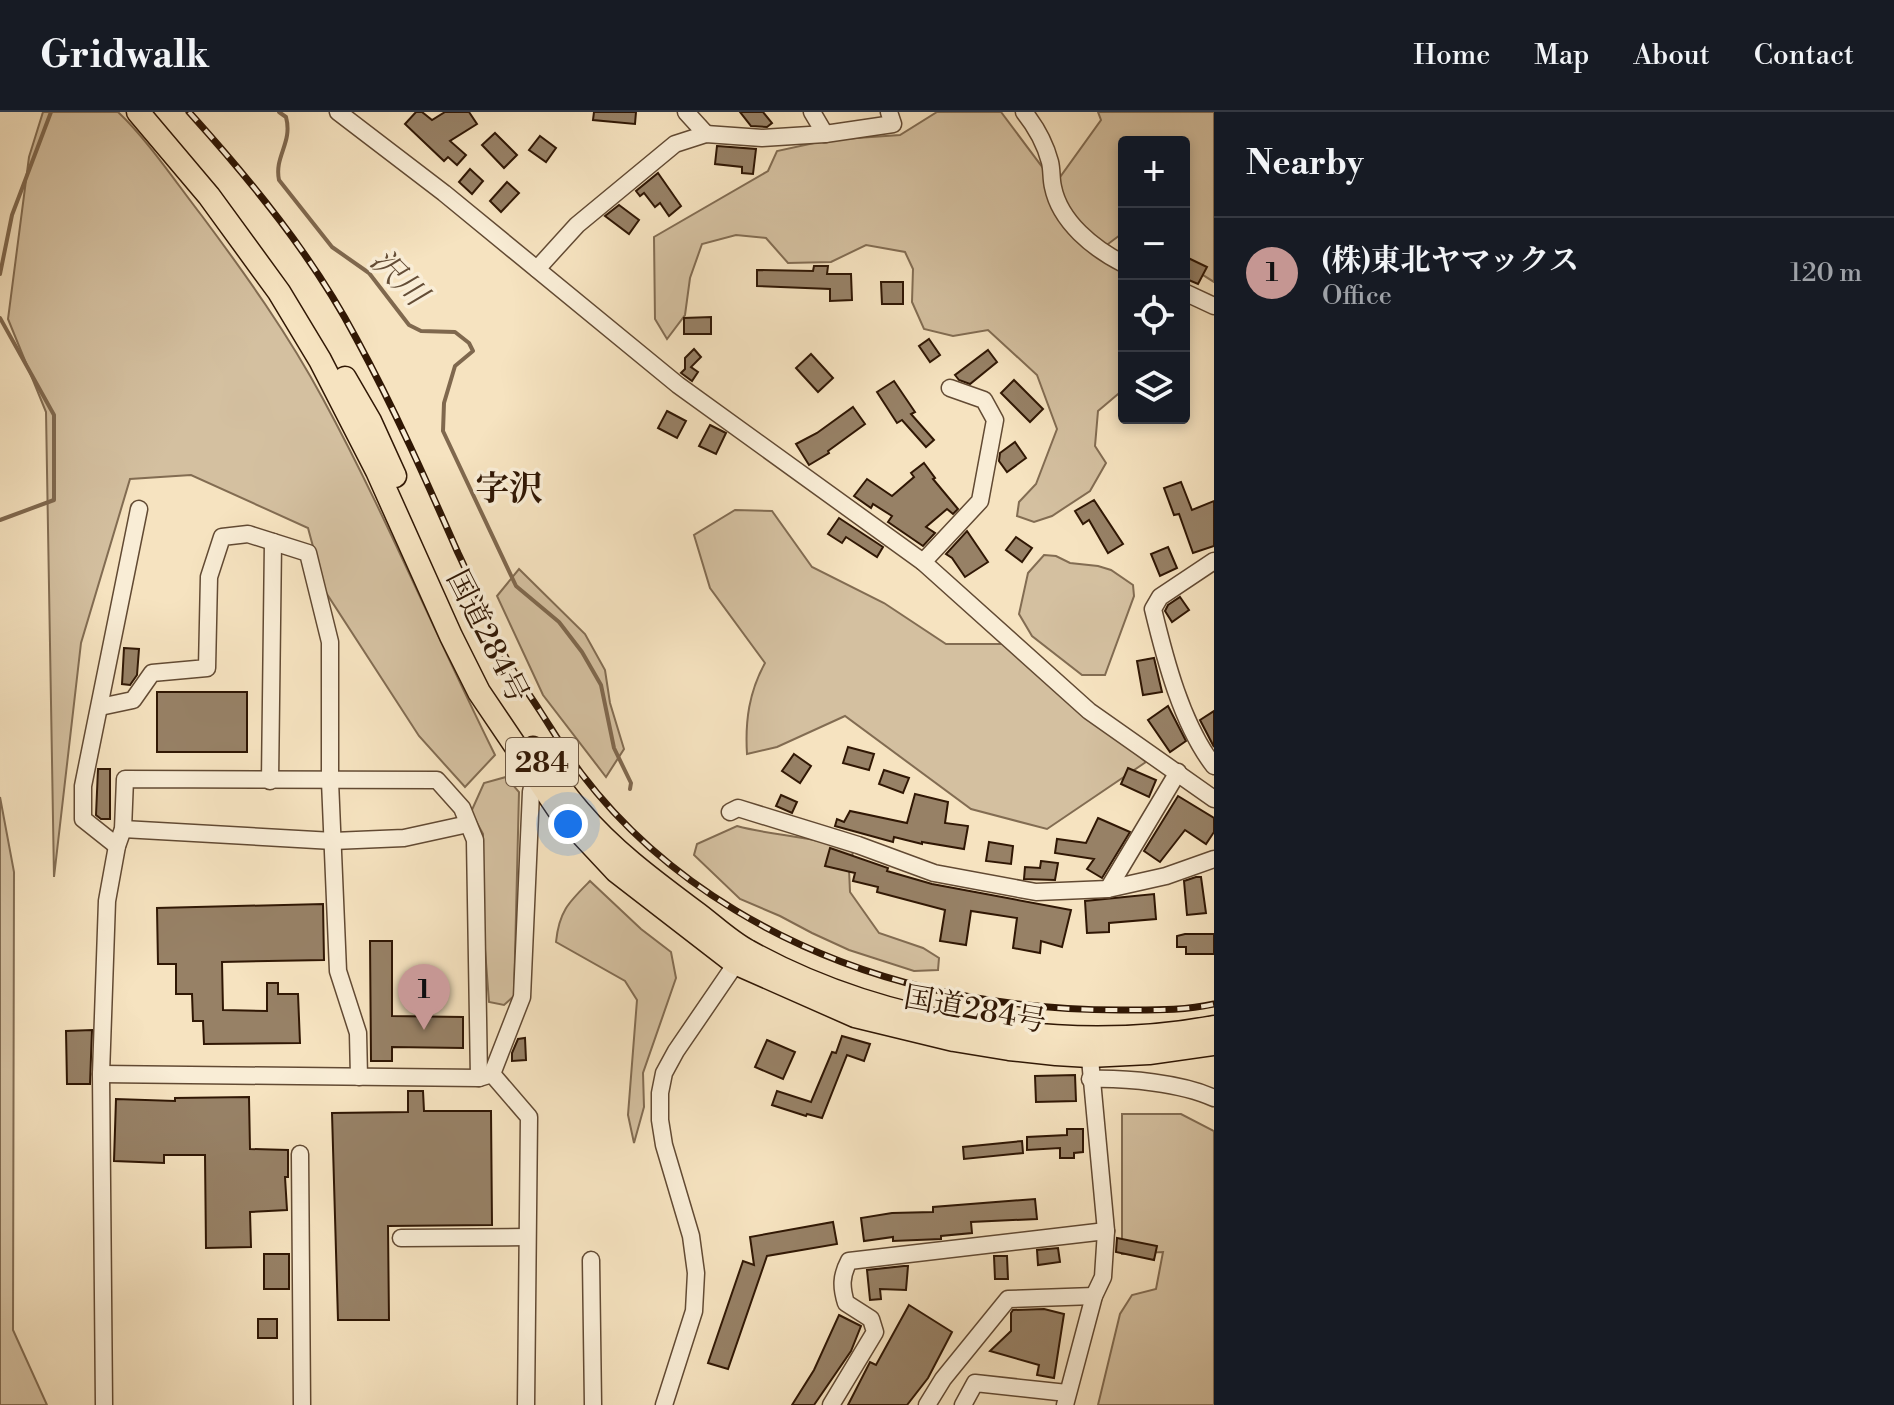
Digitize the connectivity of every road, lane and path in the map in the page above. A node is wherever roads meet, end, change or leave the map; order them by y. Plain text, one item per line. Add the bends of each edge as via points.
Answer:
1 (138, 112) edge
2 (153, 112) edge
3 (338, 112) edge
4 (686, 112) edge
5 (812, 112) edge
6 (889, 112) edge
7 (1024, 112) edge
8 (706, 134) junction
9 (825, 134) junction
10 (1118, 260) edge
11 (537, 269) junction
12 (1190, 295) edge
13 (1214, 306) edge
14 (950, 388) dead end
15 (139, 509) dead end
16 (273, 542) junction
17 (1214, 561) edge
18 (923, 562) junction
19 (100, 707) junction
20 (1214, 766) edge
21 (1178, 772) junction
22 (541, 773) junction
23 (270, 781) junction
24 (330, 781) junction
25 (1214, 799) edge
26 (730, 812) dead end
27 (468, 824) junction
28 (123, 829) junction
29 (333, 841) junction
30 (117, 846) junction
31 (1214, 859) edge
32 (1108, 889) junction
33 (740, 957) junction
34 (1214, 1027) edge
35 (1214, 1044) edge
36 (1089, 1047) junction
37 (101, 1074) junction
38 (486, 1076) junction
39 (359, 1077) junction
40 (1090, 1079) junction
41 (1214, 1098) edge
42 (300, 1154) dead end
43 (1106, 1231) junction
44 (527, 1237) junction
45 (401, 1238) dead end
46 (591, 1260) dead end
47 (1094, 1296) junction
48 (1066, 1399) edge
49 (104, 1405) edge
50 (302, 1405) edge
51 (526, 1405) edge
52 (593, 1405) edge
53 (664, 1405) edge
54 (831, 1405) edge
55 (927, 1405) edge
56 (963, 1405) edge

1 - 22 highway, 国道284号 / 284 via 257,260 312,346 377,471 479,692
2 - 22 highway, 国道284号 / 284 via 296,294 370,421 493,690
3 - 11 street
4 - 8 street
5 - 9 street
6 - 9 street via 893,124
7 - 10 street via 1044,143 1053,190 1066,216 1091,244
8 - 9 street
8 - 11 street via 675,144 577,225
11 - 18 street via 678,385
12 - 13 street
14 - 18 street via 984,400 995,420 980,501
15 - 19 street
16 - 19 street via 248,534 222,537 209,577 207,668 152,673 133,700
16 - 23 street
16 - 24 street via 308,553 330,642
17 - 20 street via 1160,597 1153,609 1163,652 1200,749
18 - 21 street via 1089,711
19 - 30 street via 83,786 83,819
21 - 25 street
21 - 32 street
22 - 33 highway, 国道284号 / 284 via 558,809 616,871
22 - 38 street via 531,792 522,997
23 - 24 street
23 - 28 street via 125,779
24 - 27 street via 437,780 462,808
24 - 29 street
26 - 32 street via 738,808 934,873 1036,892
27 - 29 street via 404,838
27 - 38 street via 475,840
28 - 29 street
28 - 30 street
29 - 39 street via 338,971 358,1033
30 - 37 street via 107,901
31 - 32 street
33 - 36 highway, 国道284号 / 284 via 832,1007 898,1028 1009,1049
33 - 53 street via 676,1051 660,1093 664,1145 691,1236 696,1273 691,1321
34 - 36 highway, 国道284号 / 284
35 - 36 highway, 国道284号 / 284 via 1149,1053
36 - 40 street
37 - 39 street
37 - 49 street
38 - 39 street
38 - 44 street via 529,1117
40 - 41 street via 1115,1078
40 - 43 street
42 - 50 street
43 - 47 street via 1103,1277
43 - 54 street via 849,1261 843,1273 846,1303 871,1319 875,1332
44 - 45 street
44 - 51 street
46 - 52 street
47 - 48 street
47 - 55 street via 1008,1299
48 - 56 street via 975,1383

